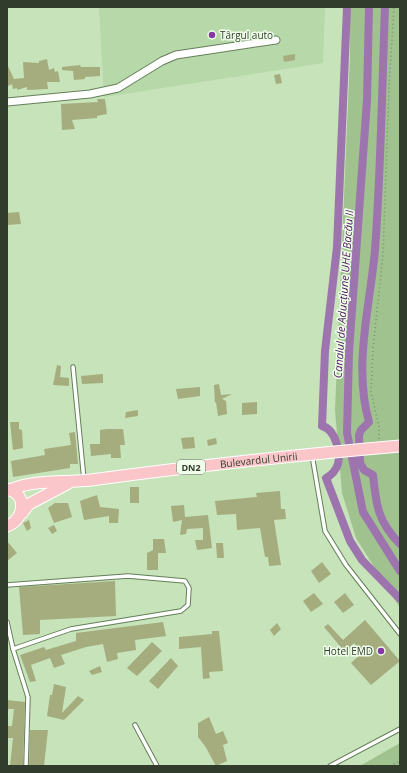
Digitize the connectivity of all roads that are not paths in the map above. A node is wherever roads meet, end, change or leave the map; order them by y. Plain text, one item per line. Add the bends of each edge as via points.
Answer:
1 (276, 40) dead end
2 (7, 102) edge
3 (73, 367) dead end
4 (400, 446) edge
5 (312, 454) junction
6 (84, 481) junction
7 (69, 483) junction
8 (9, 490) edge
9 (22, 513) junction
10 (7, 526) edge
11 (7, 585) edge
12 (7, 622) edge
13 (400, 634) edge
14 (13, 649) junction
15 (135, 725) dead end
16 (400, 729) edge
17 (26, 766) edge
18 (156, 766) edge
19 (330, 766) edge

1 - 2 street via 176,55 118,88 90,94
3 - 6 lane
4 - 5 main road, Bulevardul Unirii / DN2
5 - 6 main road, Bulevardul Unirii / DN2
5 - 13 lane via 326,531 346,565
6 - 7 main road, Bulevardul Unirii / DN2
7 - 8 main road, Bulevardul Unirii / DN2 via 36,483
7 - 9 main road, Bulevardul Unirii / DN2 via 29,504
8 - 9 main road, DN2 via 15,492 22,502
9 - 10 main road, DN2 via 16,522
11 - 14 lane via 128,576 185,581 190,588 188,605 181,611 71,629
12 - 14 lane
14 - 17 lane via 28,697
15 - 18 lane
16 - 19 lane

